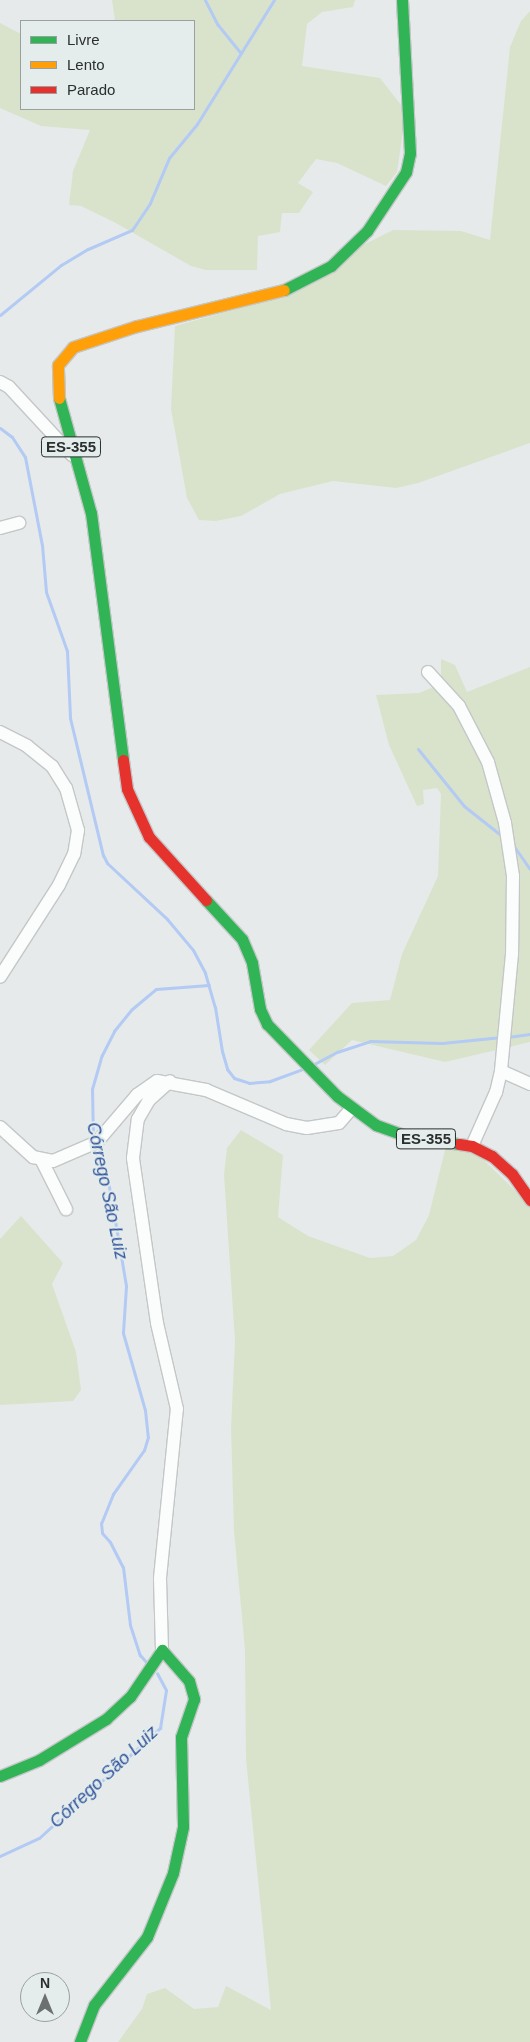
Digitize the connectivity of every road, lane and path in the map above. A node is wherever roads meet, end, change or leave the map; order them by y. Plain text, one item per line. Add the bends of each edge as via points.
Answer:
1 (402, 0) edge
2 (4, 385) edge
3 (72, 455) junction
4 (19, 523) dead end
5 (0, 528) edge
6 (428, 672) dead end
7 (0, 732) edge
8 (0, 977) edge
9 (502, 1072) junction
10 (170, 1081) junction
11 (530, 1084) edge
12 (351, 1109) junction
13 (0, 1127) edge
14 (472, 1146) junction
15 (42, 1160) junction
16 (530, 1200) edge
17 (66, 1209) dead end
18 (162, 1650) junction
19 (0, 1776) edge
20 (80, 2042) edge

1 - 3 main road, ES-355 via 410,153 406,172 388,204 367,231 331,266 293,288 137,326 73,347 62,356 56,378
2 - 3 street
3 - 12 main road, ES-355 via 91,514 120,752 134,809 149,837 242,939 252,963 260,1009 267,1024 298,1059
4 - 5 street
6 - 9 street via 459,706 473,729 498,790 505,823 513,886 512,954
7 - 8 street via 27,746 52,766 66,788 78,830 74,854 59,885
9 - 11 street
9 - 14 street
10 - 12 street via 206,1090 286,1124 307,1128 339,1123
10 - 15 street via 147,1086 97,1142 68,1156
10 - 18 street via 149,1100 138,1119 134,1158 157,1323 177,1409 160,1578
12 - 14 main road, ES-355 via 376,1125 406,1136
13 - 15 street
14 - 16 main road, ES-355 via 492,1156 512,1174
15 - 17 street
18 - 19 main road via 130,1697 106,1719 39,1760
18 - 20 main road via 194,1691 189,1720 181,1737 184,1798 180,1847 173,1873 146,1937 94,2005

